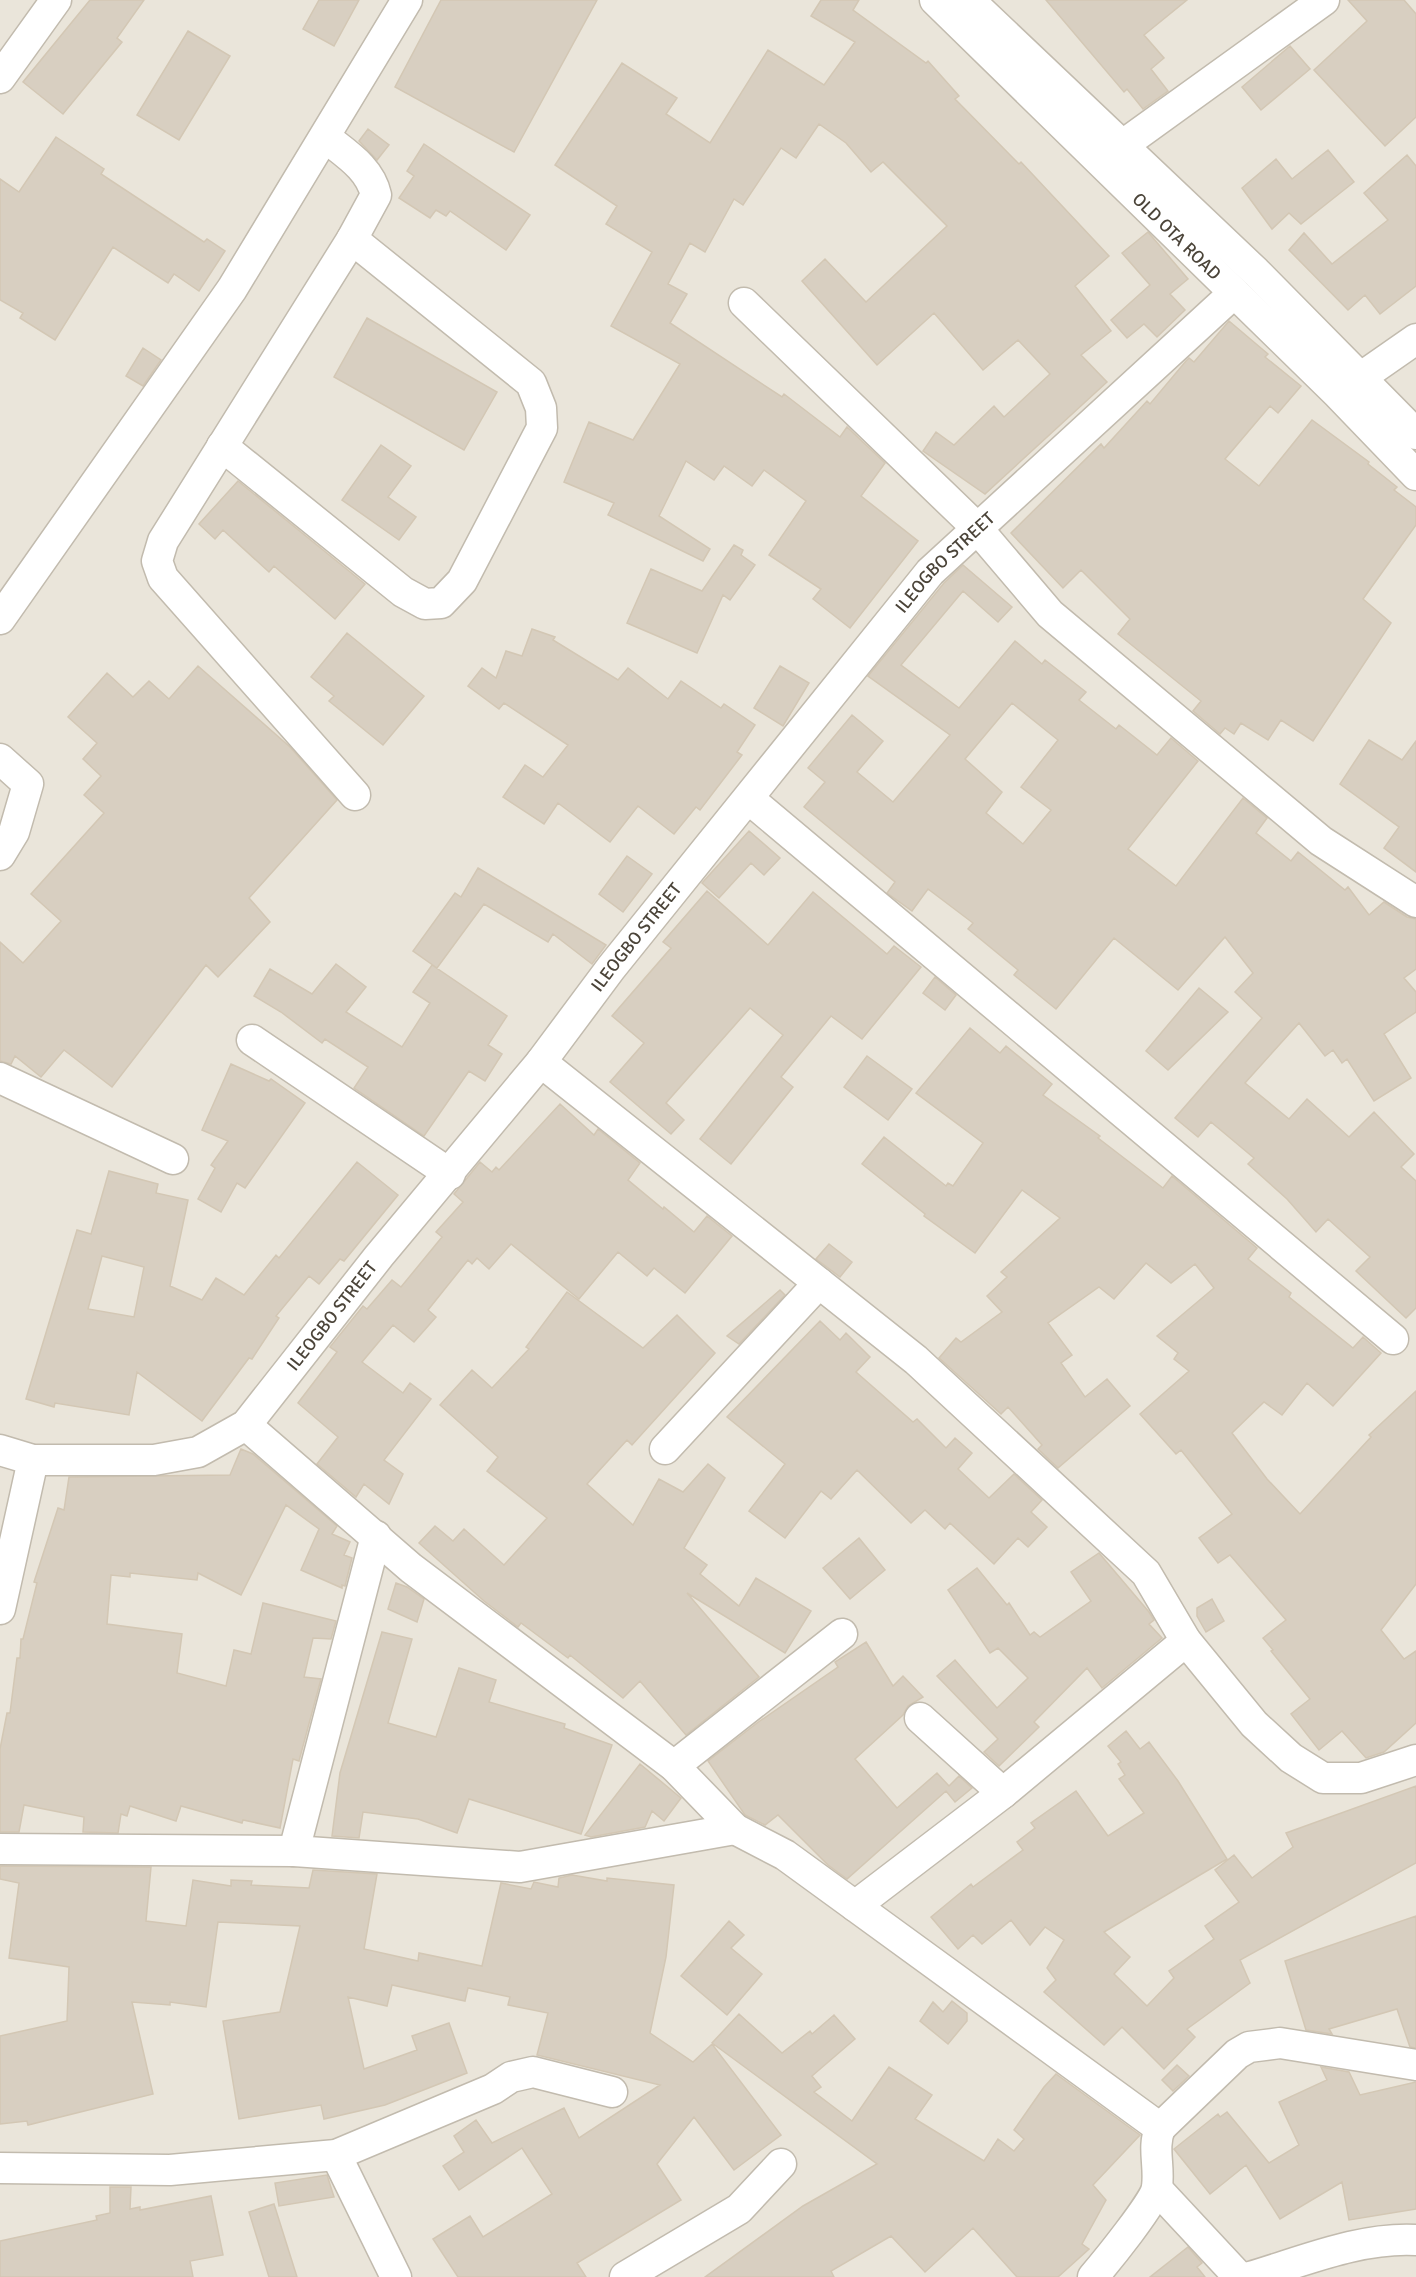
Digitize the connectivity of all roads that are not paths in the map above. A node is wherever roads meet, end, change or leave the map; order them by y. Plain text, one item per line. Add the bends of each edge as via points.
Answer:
1 (56, 0) edge
2 (407, 0) edge
3 (935, 0) edge
4 (969, 0) edge
5 (1324, 0) edge
6 (0, 78) edge
7 (325, 137) junction
8 (1123, 145) junction
9 (351, 239) junction
10 (1234, 293) junction
11 (744, 303) dead end
12 (1416, 339) edge
13 (1360, 378) junction
14 (1416, 435) edge
15 (222, 446) junction
16 (1416, 476) edge
17 (976, 527) junction
18 (12, 579) edge
19 (0, 619) edge
20 (0, 759) edge
21 (355, 795) dead end
22 (749, 799) junction
23 (0, 855) edge
24 (1416, 902) edge
25 (252, 1040) dead end
26 (541, 1062) junction
27 (0, 1078) edge
28 (172, 1158) dead end
29 (450, 1174) junction
30 (819, 1283) junction
31 (1393, 1339) dead end
32 (246, 1425) junction
33 (665, 1449) dead end
34 (0, 1450) edge
35 (33, 1460) junction
36 (376, 1536) junction
37 (0, 1610) edge
38 (842, 1634) dead end
39 (1186, 1641) junction
40 (920, 1718) dead end
41 (1416, 1760) edge
42 (674, 1766) junction
43 (1003, 1793) junction
44 (735, 1829) junction
45 (0, 1849) edge
46 (294, 1851) junction
47 (855, 1906) junction
48 (1416, 2065) edge
49 (612, 2092) dead end
50 (1160, 2128) junction
51 (336, 2155) junction
52 (781, 2164) dead end
53 (0, 2168) edge
54 (1157, 2189) junction
55 (1416, 2240) edge
56 (396, 2277) edge
57 (625, 2277) edge
58 (1093, 2277) edge
59 (1239, 2277) edge
60 (1250, 2277) edge

1 - 6 street
2 - 7 street
3 - 10 street, OLD OTA ROAD
4 - 8 street, OLD OTA ROAD
5 - 8 street
7 - 9 street via 362,167 373,183 376,195
7 - 18 street via 232,289
8 - 13 street, OLD OTA ROAD
9 - 15 street
9 - 15 street via 531,383 542,408 542,428 462,581 441,603 425,604 404,592
10 - 16 street, OLD OTA ROAD
10 - 17 street, ILEOGBO STREET
11 - 17 street
12 - 13 street
13 - 14 street, OLD OTA ROAD
15 - 21 street via 164,541 157,561 163,578
17 - 22 street, ILEOGBO STREET via 930,572
17 - 24 street via 1050,614 1321,841
18 - 19 street
20 - 23 street via 28,784 14,832
22 - 26 street, ILEOGBO STREET via 611,968
22 - 31 street
25 - 29 street
26 - 29 street, ILEOGBO STREET
26 - 30 street
27 - 28 street
29 - 32 street, ILEOGBO STREET via 379,1256
30 - 33 street
30 - 39 street via 916,1360 1146,1573
32 - 35 street, ILEOGBO STREET via 198,1452 154,1460
32 - 36 street
34 - 35 street, ILEOGBO STREET
35 - 37 street
36 - 42 street via 411,1568
36 - 46 street
38 - 42 street
39 - 41 street via 1254,1724 1291,1758 1323,1778 1361,1778
39 - 43 street
40 - 43 street
42 - 44 street
43 - 47 street
44 - 46 street via 520,1867
44 - 47 street via 785,1855
45 - 46 street
47 - 50 street
48 - 50 street via 1266,2043 1249,2047
49 - 51 street via 533,2072 511,2078
50 - 54 street via 1155,2142
51 - 53 street via 170,2170
51 - 56 street
52 - 57 street via 739,2209
54 - 58 street via 1122,2243
54 - 59 street
55 - 60 street via 1362,2244

